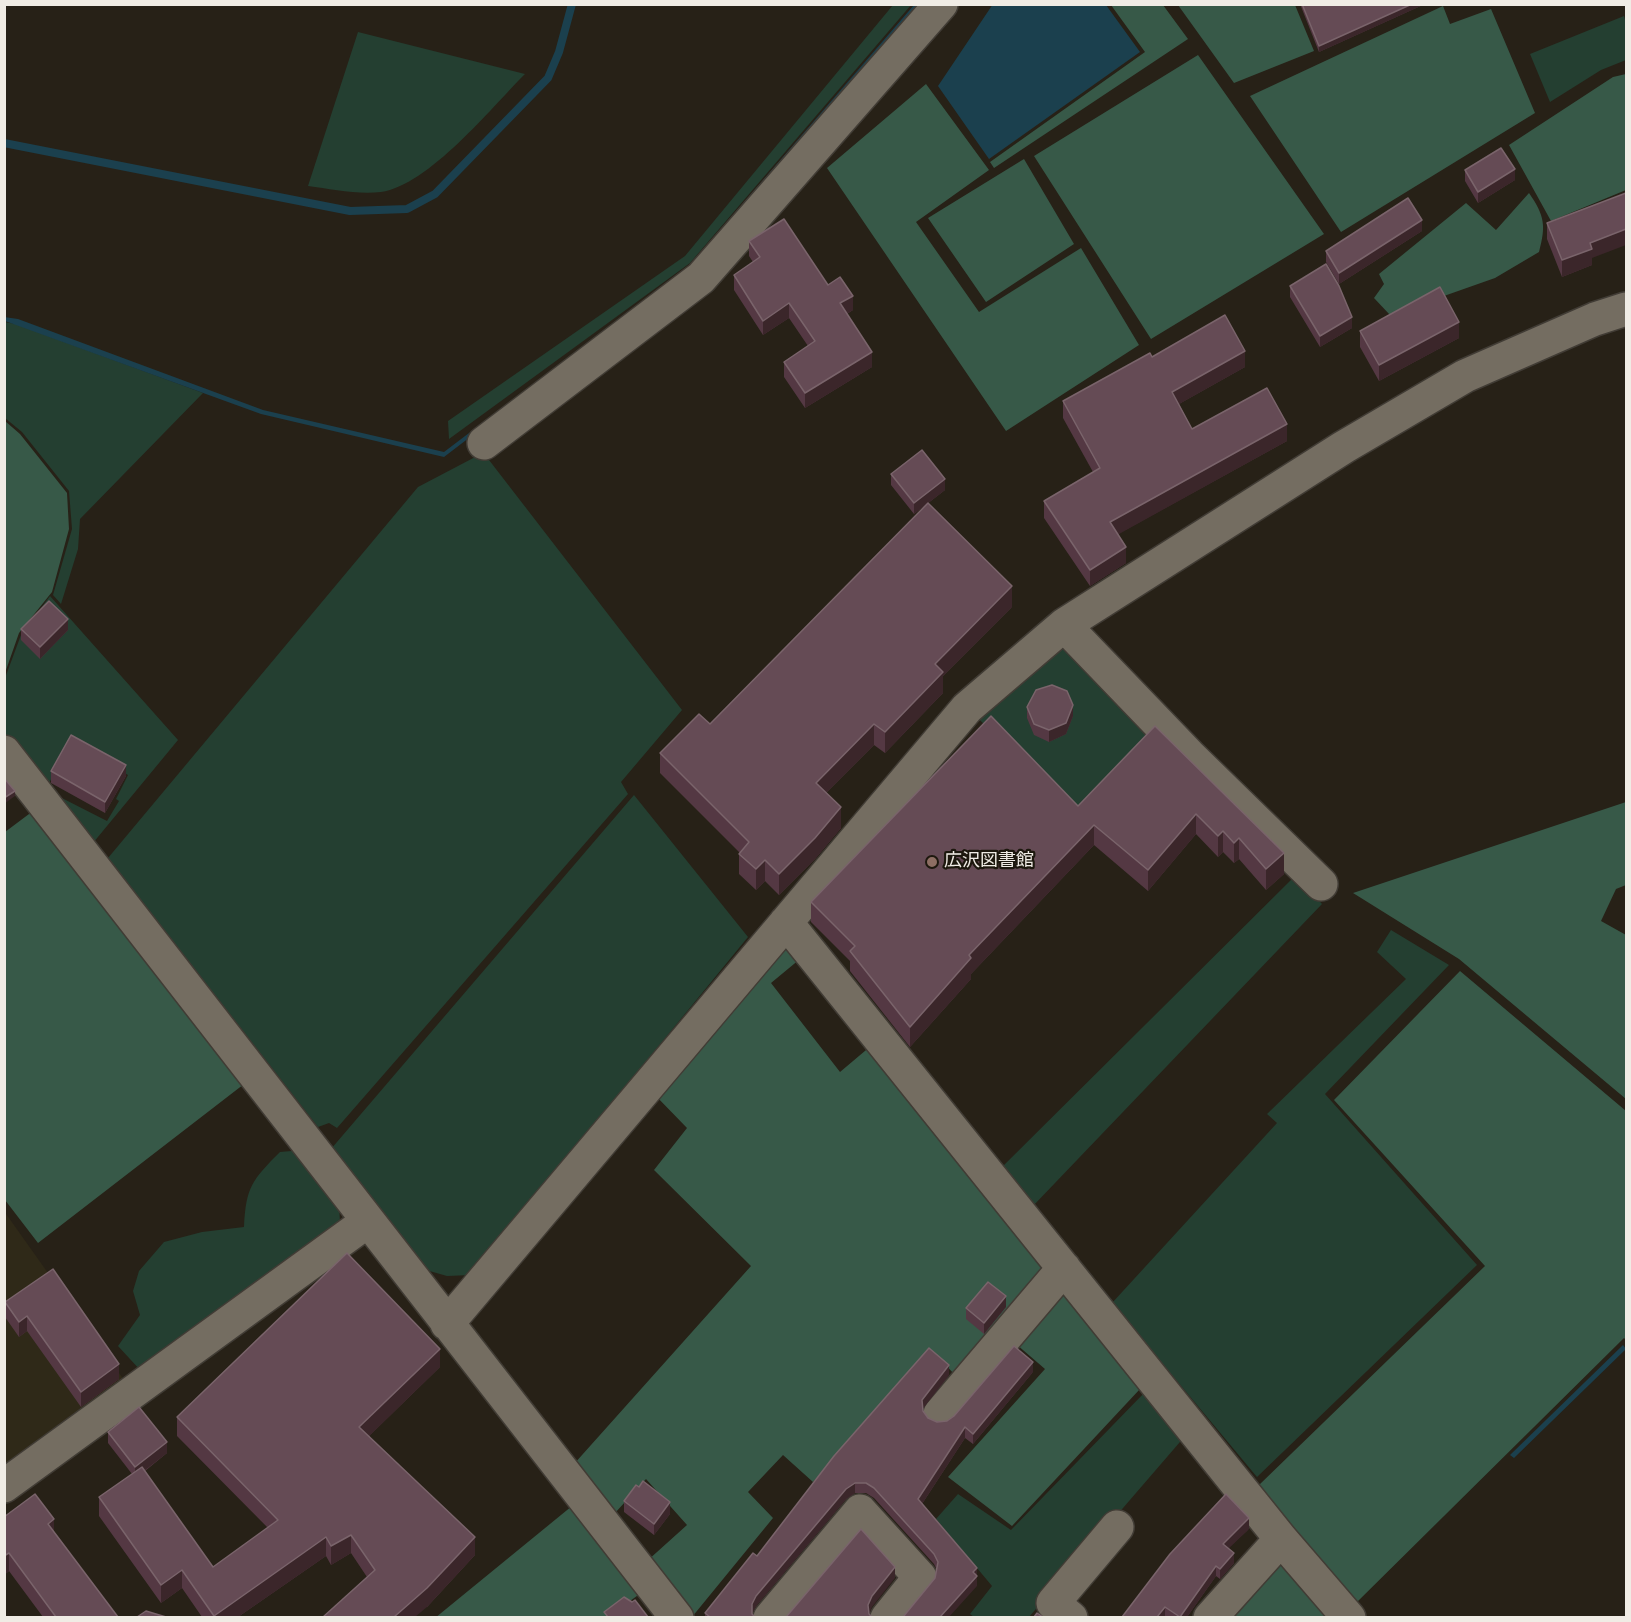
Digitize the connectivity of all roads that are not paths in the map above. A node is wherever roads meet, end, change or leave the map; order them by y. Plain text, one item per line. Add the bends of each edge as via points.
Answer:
1 (941, 4) edge
2 (1626, 309) edge
3 (484, 443) dead end
4 (1064, 625) junction
5 (4, 752) edge
6 (1321, 884) dead end
7 (786, 922) junction
8 (368, 1221) junction
9 (1064, 1268) junction
10 (447, 1324) junction
11 (940, 1414) dead end
12 (4, 1486) edge
13 (1117, 1527) dead end
14 (1281, 1539) junction
15 (677, 1617) edge
16 (770, 1617) edge
17 (887, 1617) edge
18 (1071, 1617) edge
19 (1210, 1617) edge
20 (1349, 1617) edge

1 - 3 street via 701,278
2 - 4 street via 1465,376 1344,447
4 - 6 street
4 - 7 street via 967,708
5 - 8 street
7 - 9 street
7 - 10 street
8 - 10 street
8 - 12 street
9 - 11 street
9 - 14 street
10 - 15 street
13 - 18 street via 1053,1604
14 - 19 street
14 - 20 street
16 - 17 street via 860,1511 920,1577

